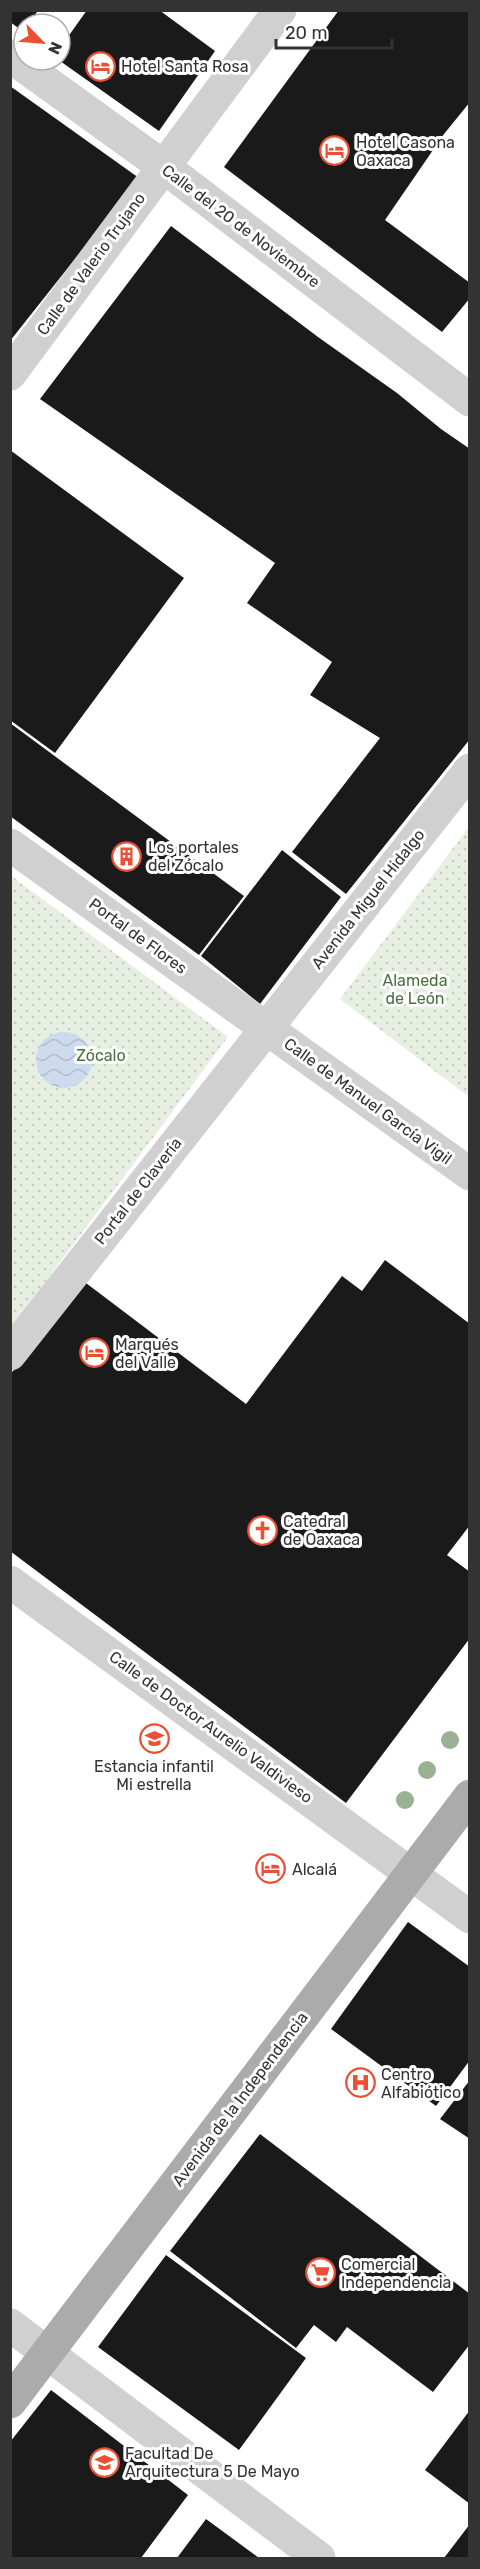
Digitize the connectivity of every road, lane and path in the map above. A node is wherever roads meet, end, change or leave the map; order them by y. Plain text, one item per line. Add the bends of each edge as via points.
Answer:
1 (279, 10) edge
2 (10, 56) edge
3 (164, 167) junction
4 (10, 374) edge
5 (470, 400) edge
6 (470, 770) edge
7 (459, 803) edge
8 (10, 845) edge
9 (266, 1028) junction
10 (470, 1174) edge
11 (10, 1354) edge
12 (10, 1582) edge
13 (470, 1796) edge
14 (411, 1872) junction
15 (470, 1917) edge
16 (10, 2325) edge
17 (53, 2355) junction
18 (10, 2402) edge
19 (319, 2559) edge

1 - 3 street, Calle de Valerio Trujano
2 - 3 street, Calle del 20 de Noviembre
3 - 4 street, Calle de Valerio Trujano
3 - 5 street, Calle del 20 de Noviembre
6 - 7 street, Avenida Miguel Hidalgo
7 - 9 street, Avenida Miguel Hidalgo
8 - 9 street, Portal de Flores
9 - 10 street, Calle de Manuel García Vigil
9 - 11 street, Portal de Clavería
12 - 14 street, Calle de Doctor Aurelio Valdivieso
13 - 14 main road, Avenida de la Independencia
14 - 15 street, Calle de Doctor Aurelio Valdivieso
14 - 17 main road, Avenida de la Independencia
16 - 17 street
17 - 18 main road, Avenida de la Independencia
17 - 19 street

